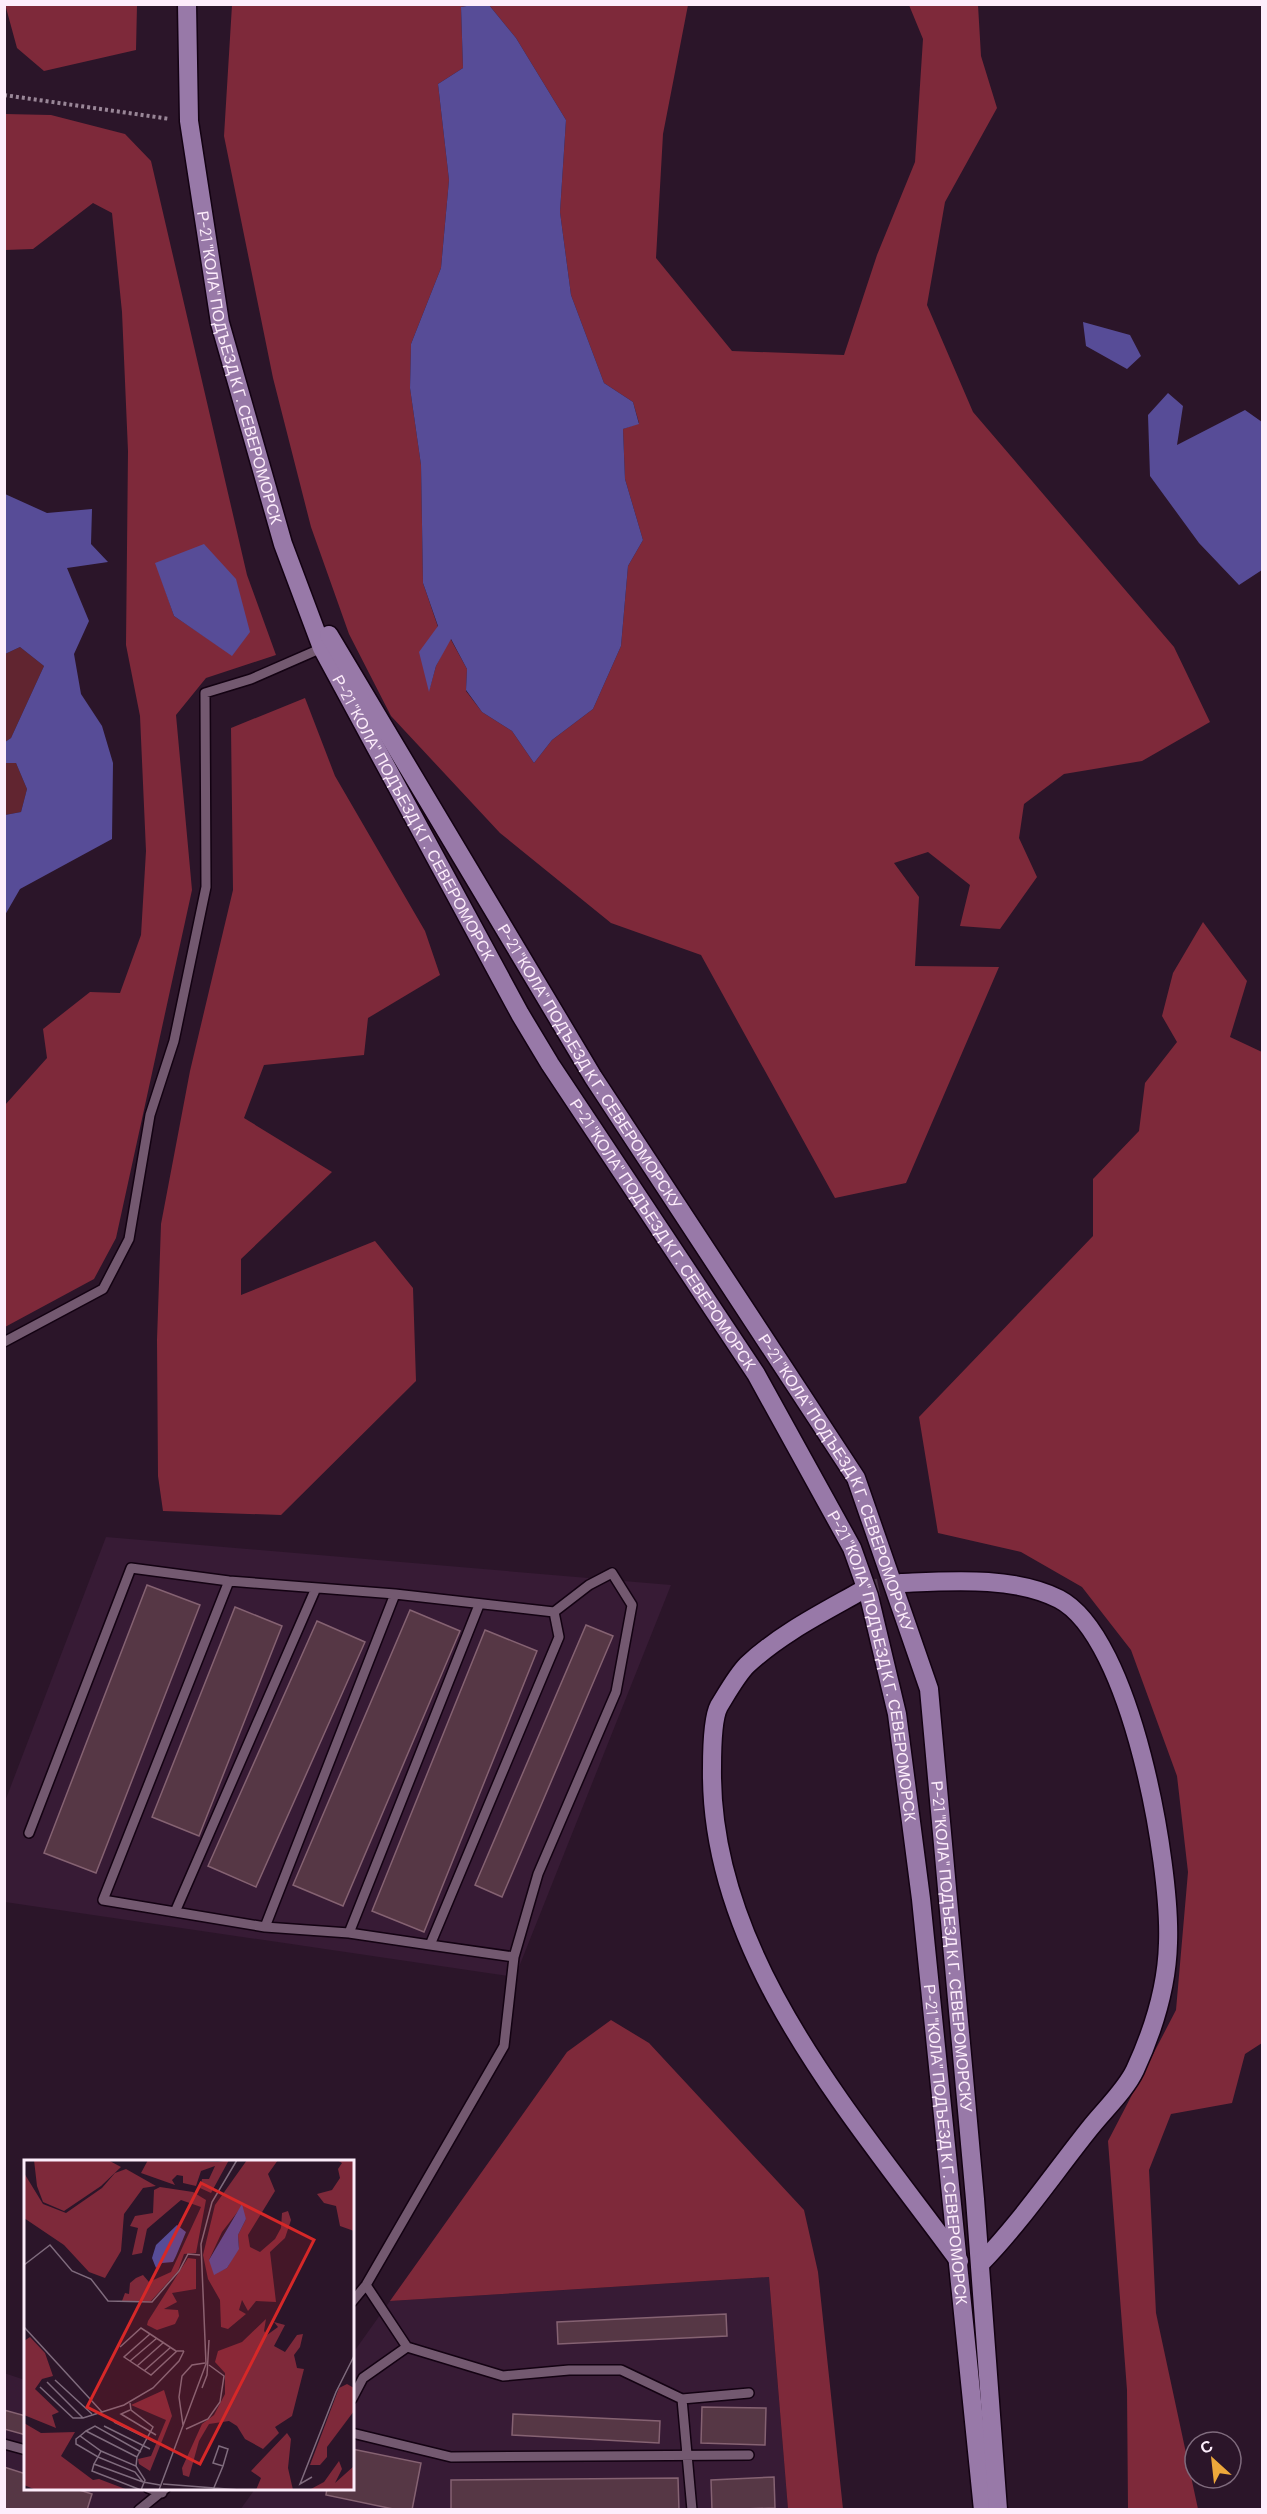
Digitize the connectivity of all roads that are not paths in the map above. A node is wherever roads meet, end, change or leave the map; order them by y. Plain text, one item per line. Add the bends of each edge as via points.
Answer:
1 (187, 4) edge
2 (297, 582) junction
3 (322, 648) junction
4 (4, 1342) edge
5 (229, 1581) junction
6 (901, 1583) tunnel mouth
7 (316, 1588) junction
8 (861, 1591) tunnel mouth
9 (395, 1594) junction
10 (479, 1605) junction
11 (554, 1612) junction
12 (29, 1833) dead end
13 (175, 1912) junction
14 (265, 1927) junction
15 (349, 1933) junction
16 (430, 1944) junction
17 (514, 1957) junction
18 (960, 2262) junction
19 (981, 2263) junction
20 (366, 2285) junction
21 (354, 2299) edge
22 (407, 2347) junction
23 (749, 2393) dead end
24 (354, 2396) edge
25 (682, 2399) junction
26 (354, 2433) edge
27 (4, 2444) edge
28 (24, 2449) edge
29 (685, 2454) junction
30 (749, 2455) dead end
31 (164, 2491) edge
32 (139, 2510) edge
33 (692, 2510) edge
34 (983, 2510) edge
35 (998, 2510) edge

1 - 2 main road, Р-21 "КОЛА" ПОДЪЕЗД К Г. СЕВЕРОМОРСК via 189,121 220,323
2 - 3 main road, Р-21 "КОЛА" ПОДЪЕЗД К Г. СЕВЕРОМОРСК
2 - 19 main road, Р-21 "КОЛА" ПОДЪЕЗД К Г. СЕВЕРОМОРСКУ via 593,1077 856,1478 929,1689
3 - 4 lane via 251,679 205,693 206,887 174,1041 150,1115 129,1239 103,1289
3 - 18 main road, Р-21 "КОЛА" ПОДЪЕЗД К Г. СЕВЕРОМОРСК via 520,1014 756,1374 852,1548 869,1596 897,1714
5 - 7 lane
5 - 12 lane via 131,1568
5 - 13 lane via 103,1900
6 - 19 main road via 967,1581 1034,1589 1060,1600 1086,1623 1108,1655 1132,1727 1157,1820 1164,1873 1168,1942 1161,1996 1134,2072
7 - 9 lane
7 - 13 lane
8 - 18 main road via 803,1623 746,1666 717,1708 712,1805 737,1914 779,2007 833,2089
9 - 10 lane
9 - 14 lane
10 - 11 lane
10 - 15 lane
11 - 16 lane via 559,1637
11 - 17 lane via 612,1573 632,1605 616,1692 538,1874
13 - 14 lane
14 - 15 lane
15 - 16 lane
16 - 17 lane
17 - 20 lane via 504,2046
18 - 34 main road, Р-21 "КОЛА" ПОДЪЕЗД К Г. СЕВЕРОМОРСК
19 - 35 main road, Р-21 "КОЛА" ПОДЪЕЗД К Г. СЕВЕРОМОРСКУ
20 - 21 lane
20 - 22 lane
22 - 24 lane via 363,2379
22 - 25 lane via 503,2376 621,2370
23 - 25 lane
25 - 29 lane
26 - 29 lane via 451,2457
27 - 28 lane
29 - 30 lane
29 - 33 lane
31 - 32 lane

